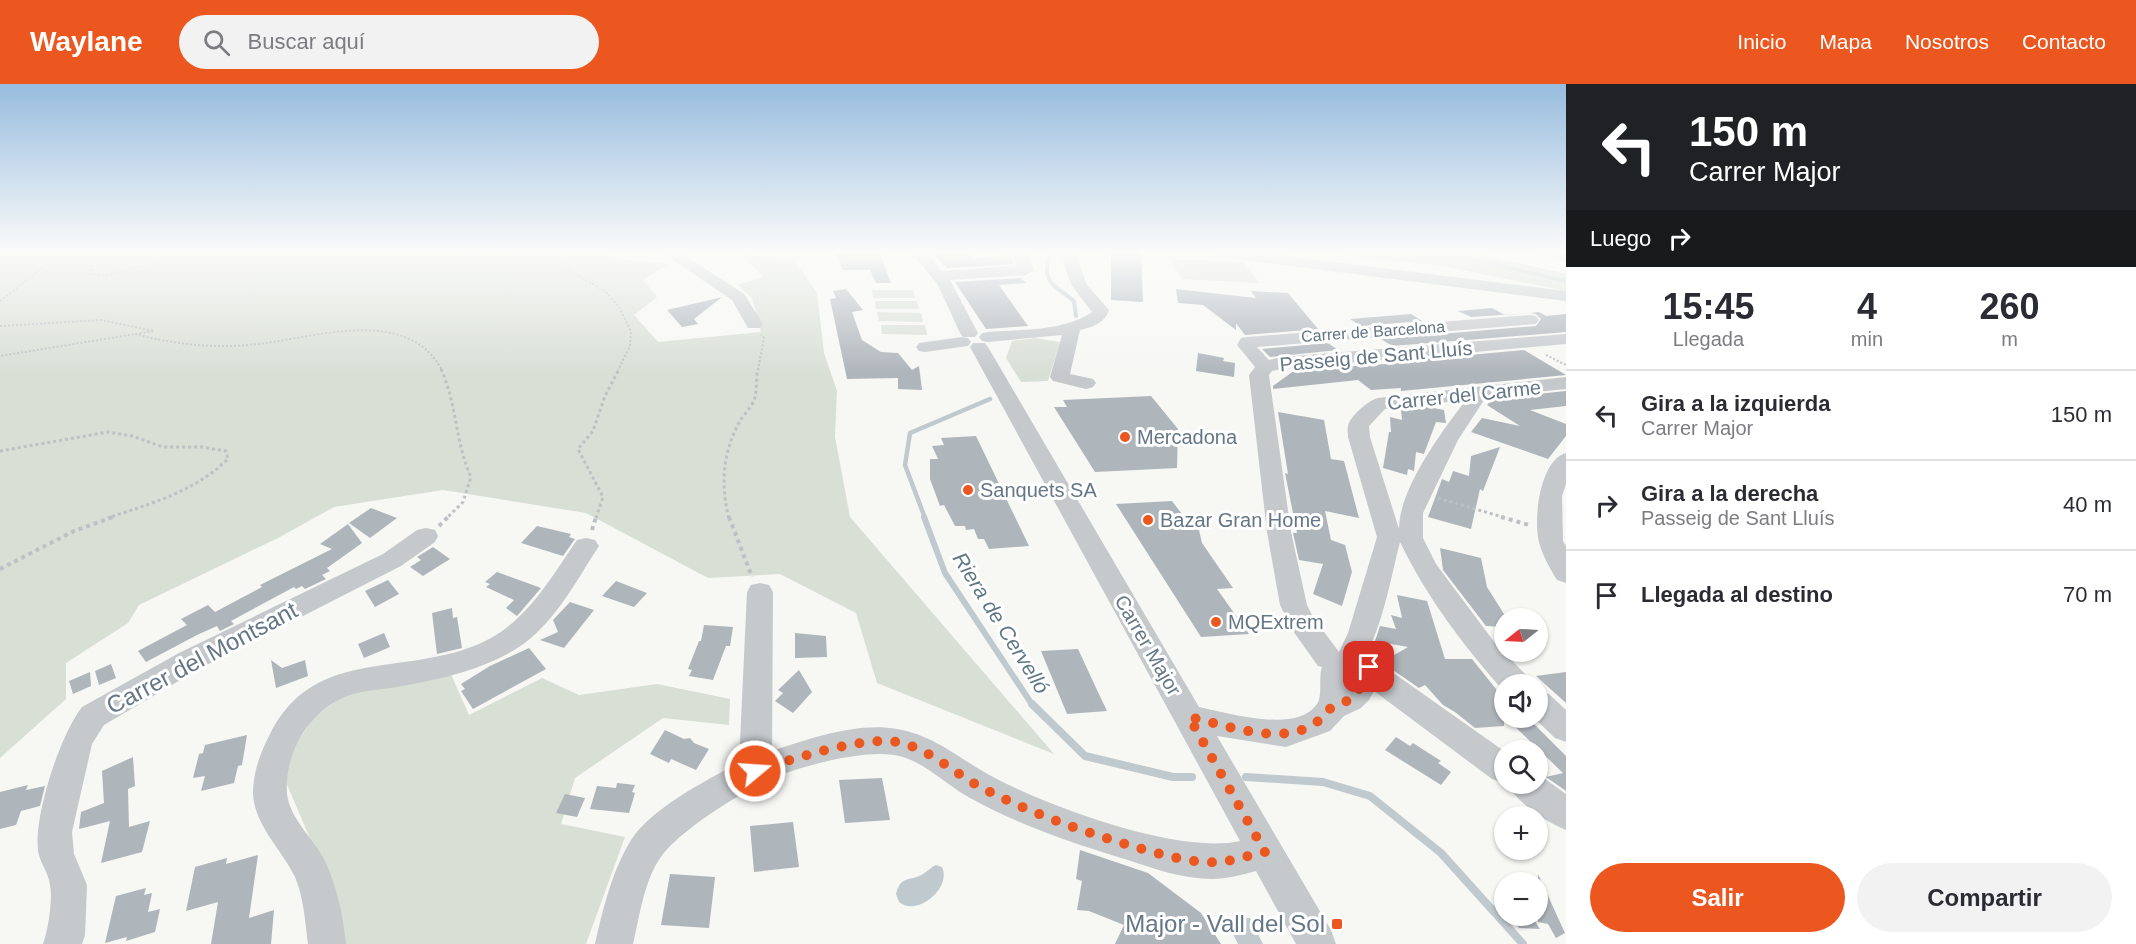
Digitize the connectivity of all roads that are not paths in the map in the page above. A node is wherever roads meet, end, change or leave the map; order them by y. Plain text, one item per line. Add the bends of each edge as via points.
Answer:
1 (732, 293) edge
2 (949, 293) edge
3 (1086, 293) edge
4 (1540, 293) edge
5 (1566, 296) edge
6 (1530, 320) dead end
7 (754, 324) road end
8 (1072, 328) junction
9 (975, 339) junction
10 (1566, 339) edge
11 (925, 346) dead end
12 (1265, 367) junction
13 (1086, 383) dead end
14 (1566, 383) edge
15 (1475, 393) junction
16 (1566, 460) edge
17 (426, 536) road end
18 (586, 546) road end
19 (1566, 574) edge
20 (760, 592) road end
21 (1349, 664) junction
22 (1507, 674) edge
23 (1548, 712) edge
24 (1189, 717) junction
25 (1566, 729) edge
26 (1494, 762) edge
27 (755, 771) junction
28 (1539, 794) edge
29 (1566, 814) edge
30 (1265, 852) junction
31 (62, 944) edge
32 (327, 944) edge
33 (614, 944) edge
34 (1317, 944) edge

1 - 7 street
2 - 9 street, Carrer Major
3 - 8 street via 1101,310 1095,319
4 - 5 street
6 - 12 street, Carrer de Barcelona via 1247,342
8 - 9 street
8 - 13 street via 1060,377
9 - 11 street
9 - 24 street, Carrer Major
10 - 12 street, Passeig de Sant Lluís
12 - 21 street, Passeig de Sant Lluís via 1259,375 1290,594 1313,639
14 - 15 street, Carrer del Carme
15 - 21 street, Carrer del Carme via 1378,404 1358,425 1389,537 1362,633
15 - 22 street via 1476,400 1447,440 1411,513 1411,538 1425,567 1485,651
16 - 19 street via 1550,496 1551,541
17 - 31 street, Carrer del Montsant via 392,560 189,661 93,716 76,744 54,832 57,854 69,885
18 - 32 street via 537,615 519,633 475,657 344,684 327,691 305,707 283,739 271,773 272,804 308,864 322,903
20 - 27 street
21 - 24 street via 1358,692 1333,706 1319,722 1287,734
21 - 26 street via 1382,680
23 - 25 street
24 - 30 street, Carrer Major
27 - 30 street via 848,746 896,742 928,754 982,788 1031,811 1140,848 1171,857 1220,862
27 - 33 street via 685,814 650,842 629,883
28 - 29 street
30 - 34 street, Carrer Major

